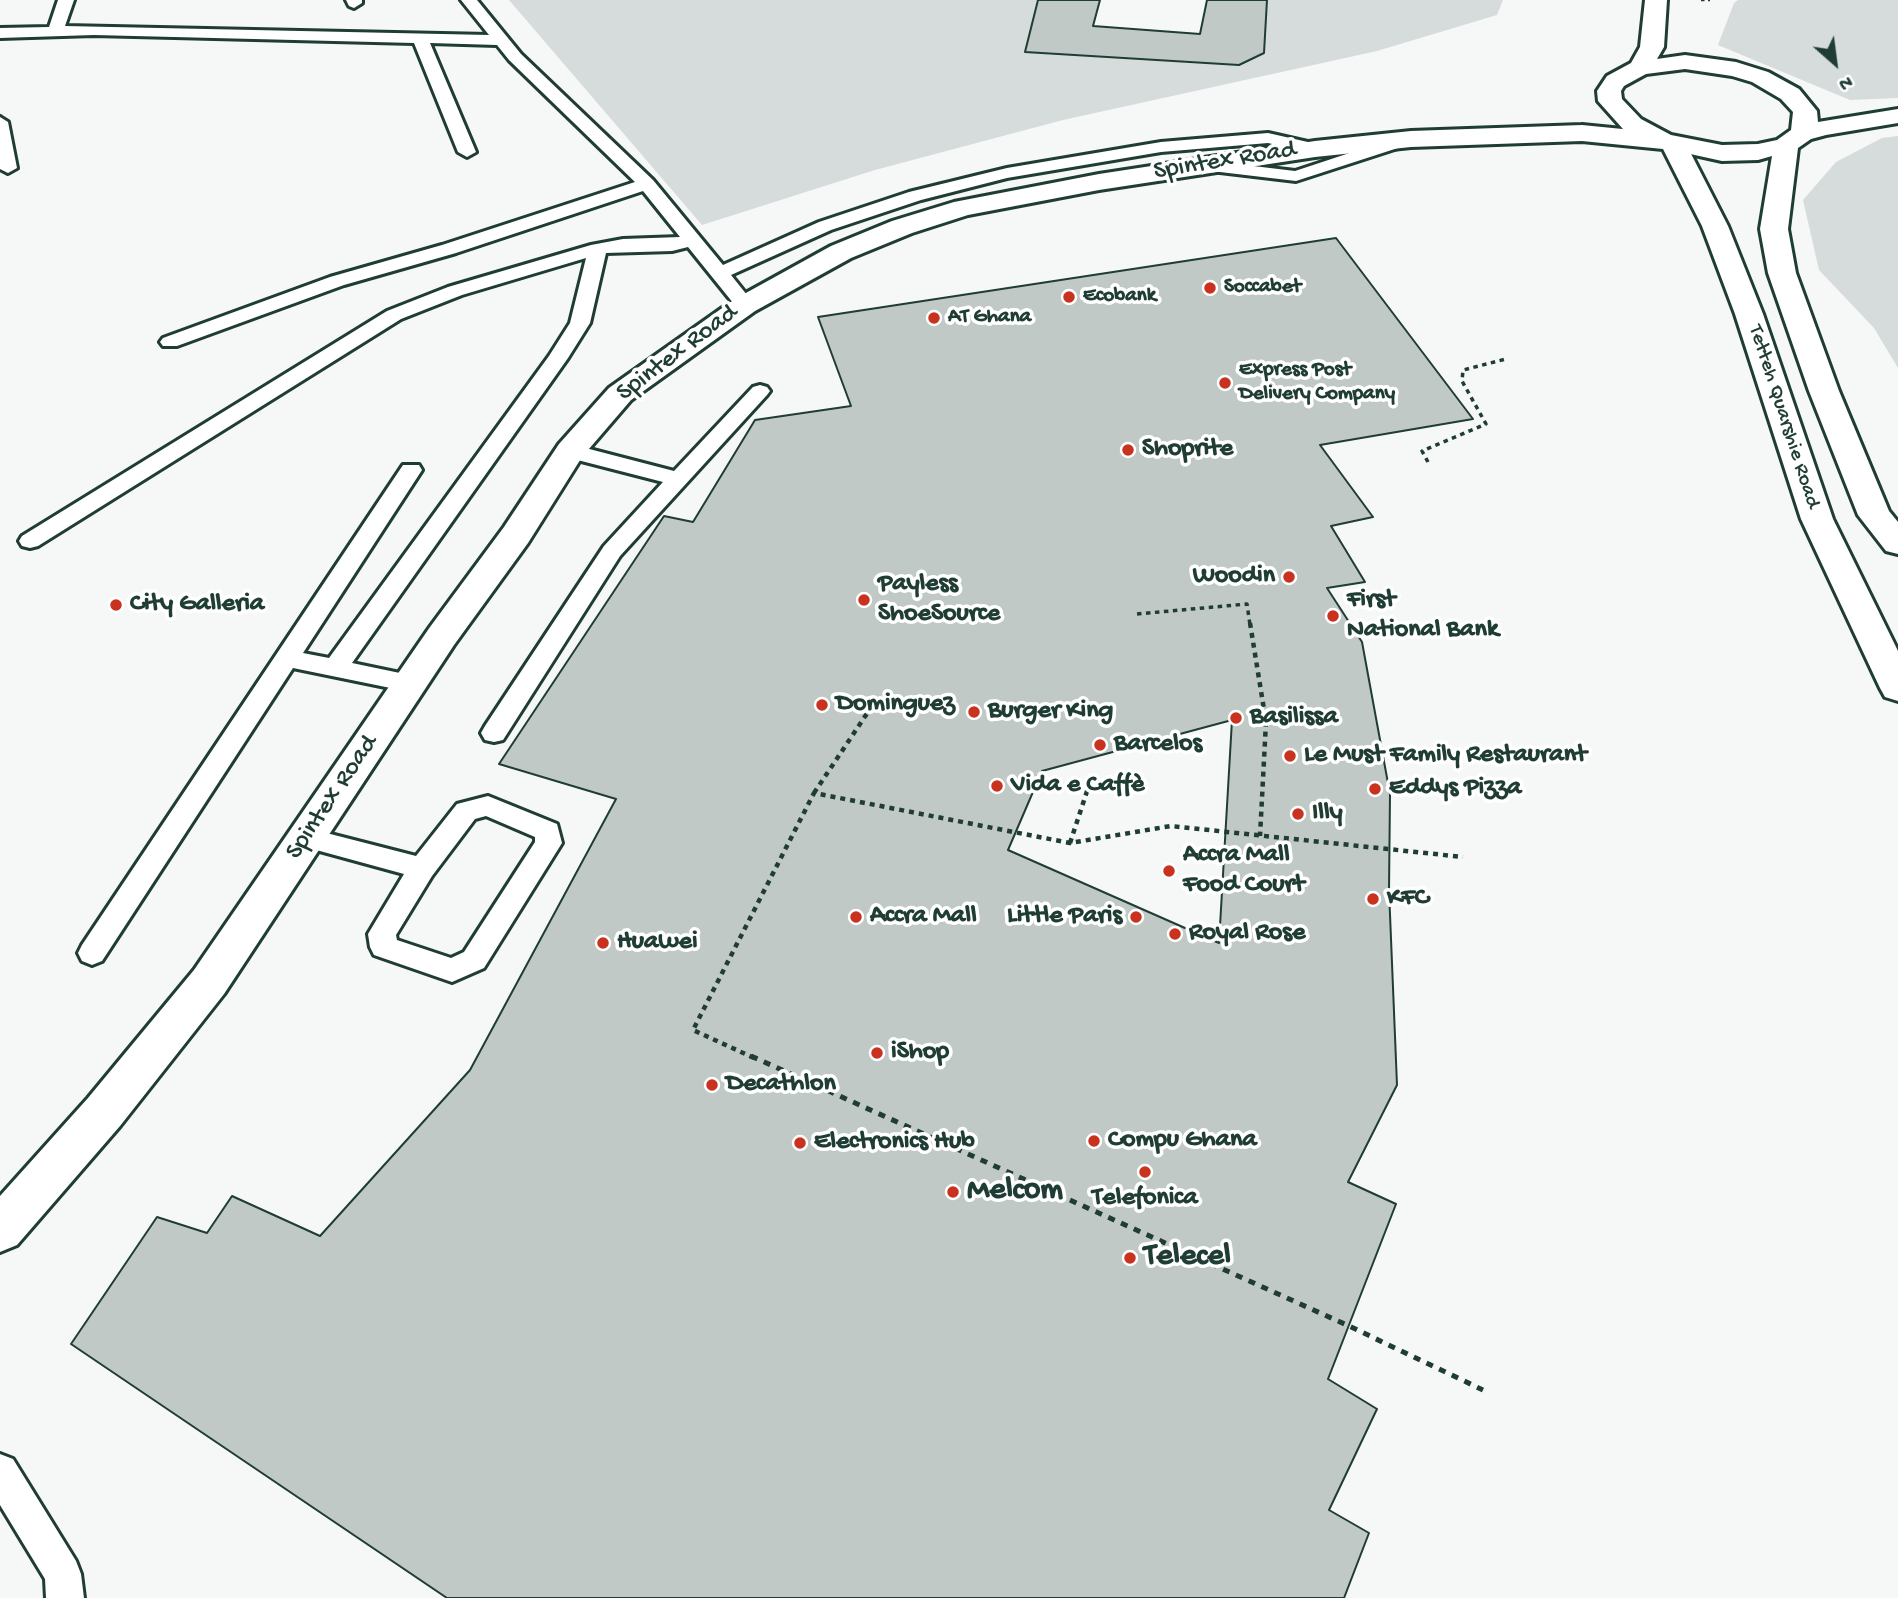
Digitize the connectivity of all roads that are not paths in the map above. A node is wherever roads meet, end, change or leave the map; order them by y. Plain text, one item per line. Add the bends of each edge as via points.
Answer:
1 (66, 0) edge
2 (469, 0) edge
3 (1657, 0) edge
4 (55, 32) junction
5 (0, 33) edge
6 (420, 38) junction
7 (500, 40) junction
8 (1640, 68) junction
9 (1898, 116) edge
10 (0, 122) edge
11 (1411, 139) junction
12 (1794, 140) junction
13 (1668, 142) junction
14 (1315, 149) junction
15 (467, 152) dead end
16 (1203, 165) junction
17 (8, 167) dead end
18 (648, 184) junction
19 (692, 240) junction
20 (598, 249) junction
21 (718, 274) junction
22 (745, 305) junction
23 (170, 342) dead end
24 (760, 391) dead end
25 (570, 452) junction
26 (411, 470) dead end
27 (678, 479) junction
28 (30, 541) dead end
29 (1898, 543) edge
30 (287, 658) junction
31 (335, 668) junction
32 (410, 683) junction
33 (1898, 688) edge
34 (494, 733) dead end
35 (307, 838) junction
36 (422, 868) junction
37 (92, 953) dead end
38 (0, 1230) edge
39 (0, 1472) edge
40 (65, 1598) edge

1 - 4 lane
2 - 7 lane
3 - 8 main road via 1652,47
4 - 5 lane
4 - 6 lane
6 - 7 lane
6 - 15 lane
7 - 18 lane
8 - 12 main road via 1685,62 1760,77 1790,94 1805,111 1806,122
8 - 13 main road via 1615,81 1610,101 1632,124
9 - 12 main road via 1824,128
10 - 17 lane
11 - 13 main road, Spintex Road via 1582,133
11 - 14 main road, Spintex Road
11 - 16 lane via 1296,176
12 - 13 main road via 1758,152 1723,153
12 - 29 main road via 1774,229 1782,273 1874,515
13 - 33 main road, Tetteh Quarshie Road via 1715,226 1817,519
14 - 16 main road, Spintex Road
14 - 21 lane via 1268,138 1161,147 1007,173 915,196 825,226
16 - 22 main road, Spintex Road via 963,208 841,251
18 - 19 lane
18 - 23 lane via 337,281
19 - 20 lane
19 - 21 lane
20 - 28 lane via 455,291 394,315
20 - 31 lane via 573,335
21 - 22 lane
22 - 25 main road, Spintex Road via 620,394
24 - 27 lane
25 - 27 lane
25 - 32 main road, Spintex Road
26 - 30 lane
27 - 34 lane via 612,551
30 - 31 lane
30 - 37 lane
31 - 32 lane
32 - 35 main road, Spintex Road
35 - 36 lane
35 - 38 main road, Spintex Road via 209,982
36 - 36 lane via 382,934 384,947 452,970 474,960 549,843 548,831 488,806 466,811
39 - 40 lane via 63,1574

